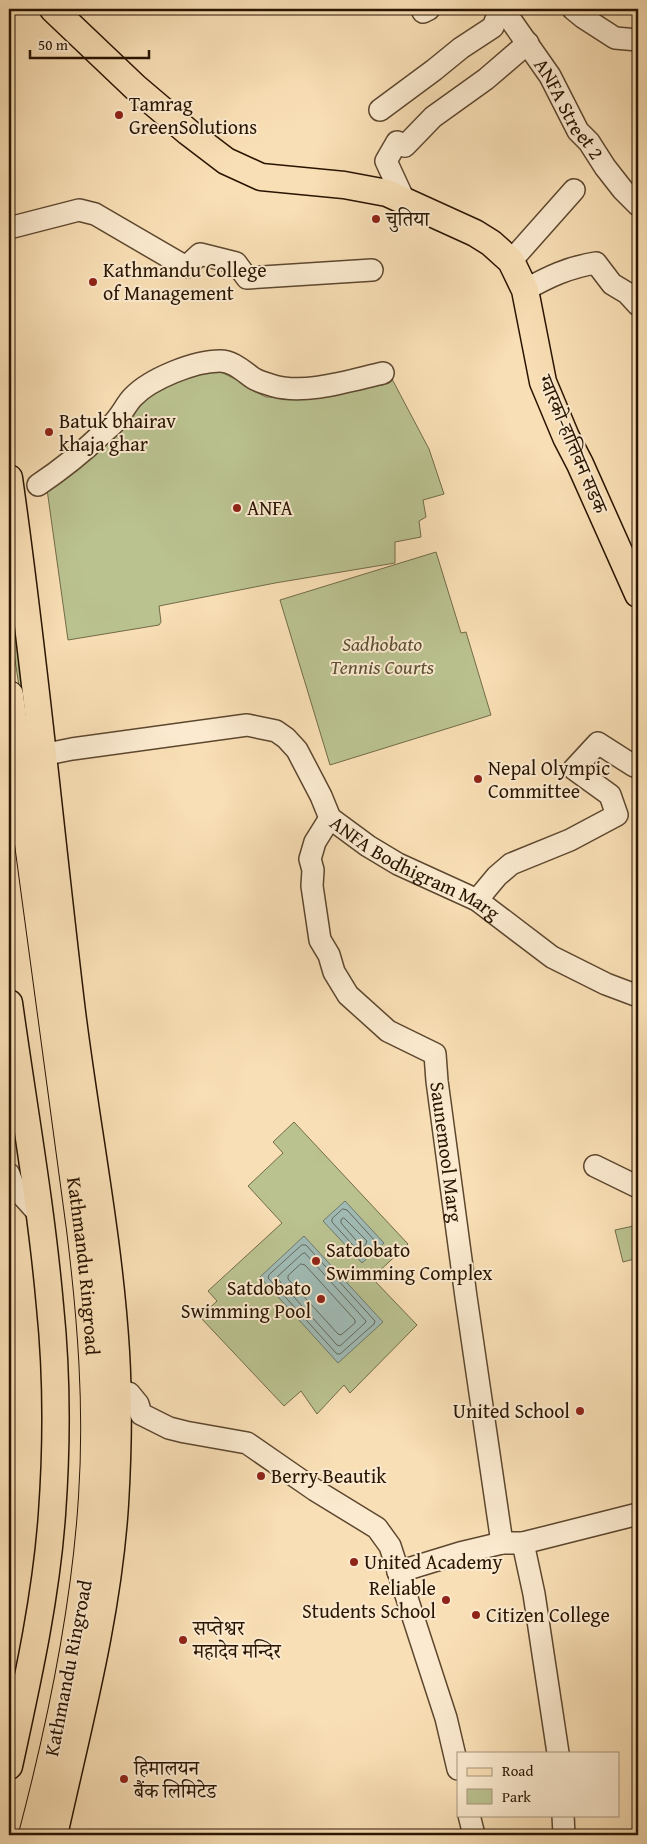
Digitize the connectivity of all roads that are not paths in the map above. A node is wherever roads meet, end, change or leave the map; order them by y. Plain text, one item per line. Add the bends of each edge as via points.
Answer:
1 (53, 9) edge
2 (502, 9) edge
3 (572, 9) edge
4 (638, 40) edge
5 (528, 43) junction
6 (380, 110) dead end
7 (631, 185) edge
8 (574, 190) dead end
9 (404, 200) junction
10 (638, 205) edge
11 (9, 228) edge
12 (510, 261) junction
13 (372, 270) dead end
14 (525, 290) junction
15 (638, 305) edge
16 (383, 373) dead end
17 (9, 478) edge
18 (38, 484) dead end
19 (638, 594) edge
20 (9, 695) edge
21 (42, 755) junction
22 (638, 766) edge
23 (330, 818) junction
24 (9, 832) edge
25 (477, 900) junction
26 (638, 996) edge
27 (9, 1003) edge
28 (595, 1166) dead end
29 (9, 1174) edge
30 (637, 1185) edge
31 (40, 1214) junction
32 (117, 1392) junction
33 (638, 1514) edge
34 (523, 1542) junction
35 (502, 1543) junction
36 (398, 1572) junction
37 (558, 1752) edge
38 (457, 1765) edge
39 (9, 1766) edge
40 (470, 1816) edge
41 (563, 1816) edge
42 (15, 1835) edge
43 (33, 1835) edge
44 (54, 1835) edge
45 (474, 1835) edge
46 (564, 1835) edge

1 - 9 main road, ग्वारको-हात्तिवन सडक via 135,87 226,161 261,176 368,189
2 - 5 street, ANFA Street 2
2 - 6 street via 493,27
3 - 4 street via 615,38
5 - 7 street, ANFA Street 2 via 550,76 578,131 605,167
5 - 9 street via 486,79 433,117 405,146 397,142 386,161
7 - 10 street, ANFA Street 2
8 - 12 street
9 - 12 main road, ग्वारको-हात्तिवन सडक via 491,242
11 - 13 street via 80,210 95,214 186,267 200,254 236,263 247,278
12 - 14 main road, ग्वारको-हात्तिवन सडक
14 - 15 street via 550,276 596,263 612,284 628,293
14 - 19 main road, ग्वारको-हात्तिवन सडक via 543,382
16 - 18 street via 294,390 255,379 237,366 221,361 187,368 170,374 132,397 117,420 92,444
17 - 21 main road
20 - 43 highway, Kathmandu Ringroad via 84,1259 95,1415 93,1495 83,1595
21 - 23 street, ANFA Bodhigram Marg via 247,725 265,727 286,738 297,750
21 - 32 main road via 109,1280
22 - 25 street via 598,743 574,769 610,795 616,815 570,840 511,864
23 - 25 street, ANFA Bodhigram Marg via 398,864
23 - 35 street, Saunemool Marg via 315,842 310,859 320,940 334,972 348,994 388,1031 436,1054 464,1288
24 - 42 highway, Kathmandu Ringroad via 67,1268 78,1414 74,1514 63,1610
25 - 26 street, ANFA Bodhigram Marg via 552,957
27 - 31 main road
28 - 30 street
29 - 31 street via 13,1185
31 - 39 main road via 53,1349 52,1514 35,1641
32 - 36 street via 129,1393 138,1404 140,1414 169,1428 247,1443 377,1528 390,1546
32 - 44 main road via 115,1502 110,1561 92,1664
33 - 34 street
34 - 35 street
34 - 37 street
35 - 36 street
36 - 38 street via 446,1718
40 - 45 street
41 - 46 street

